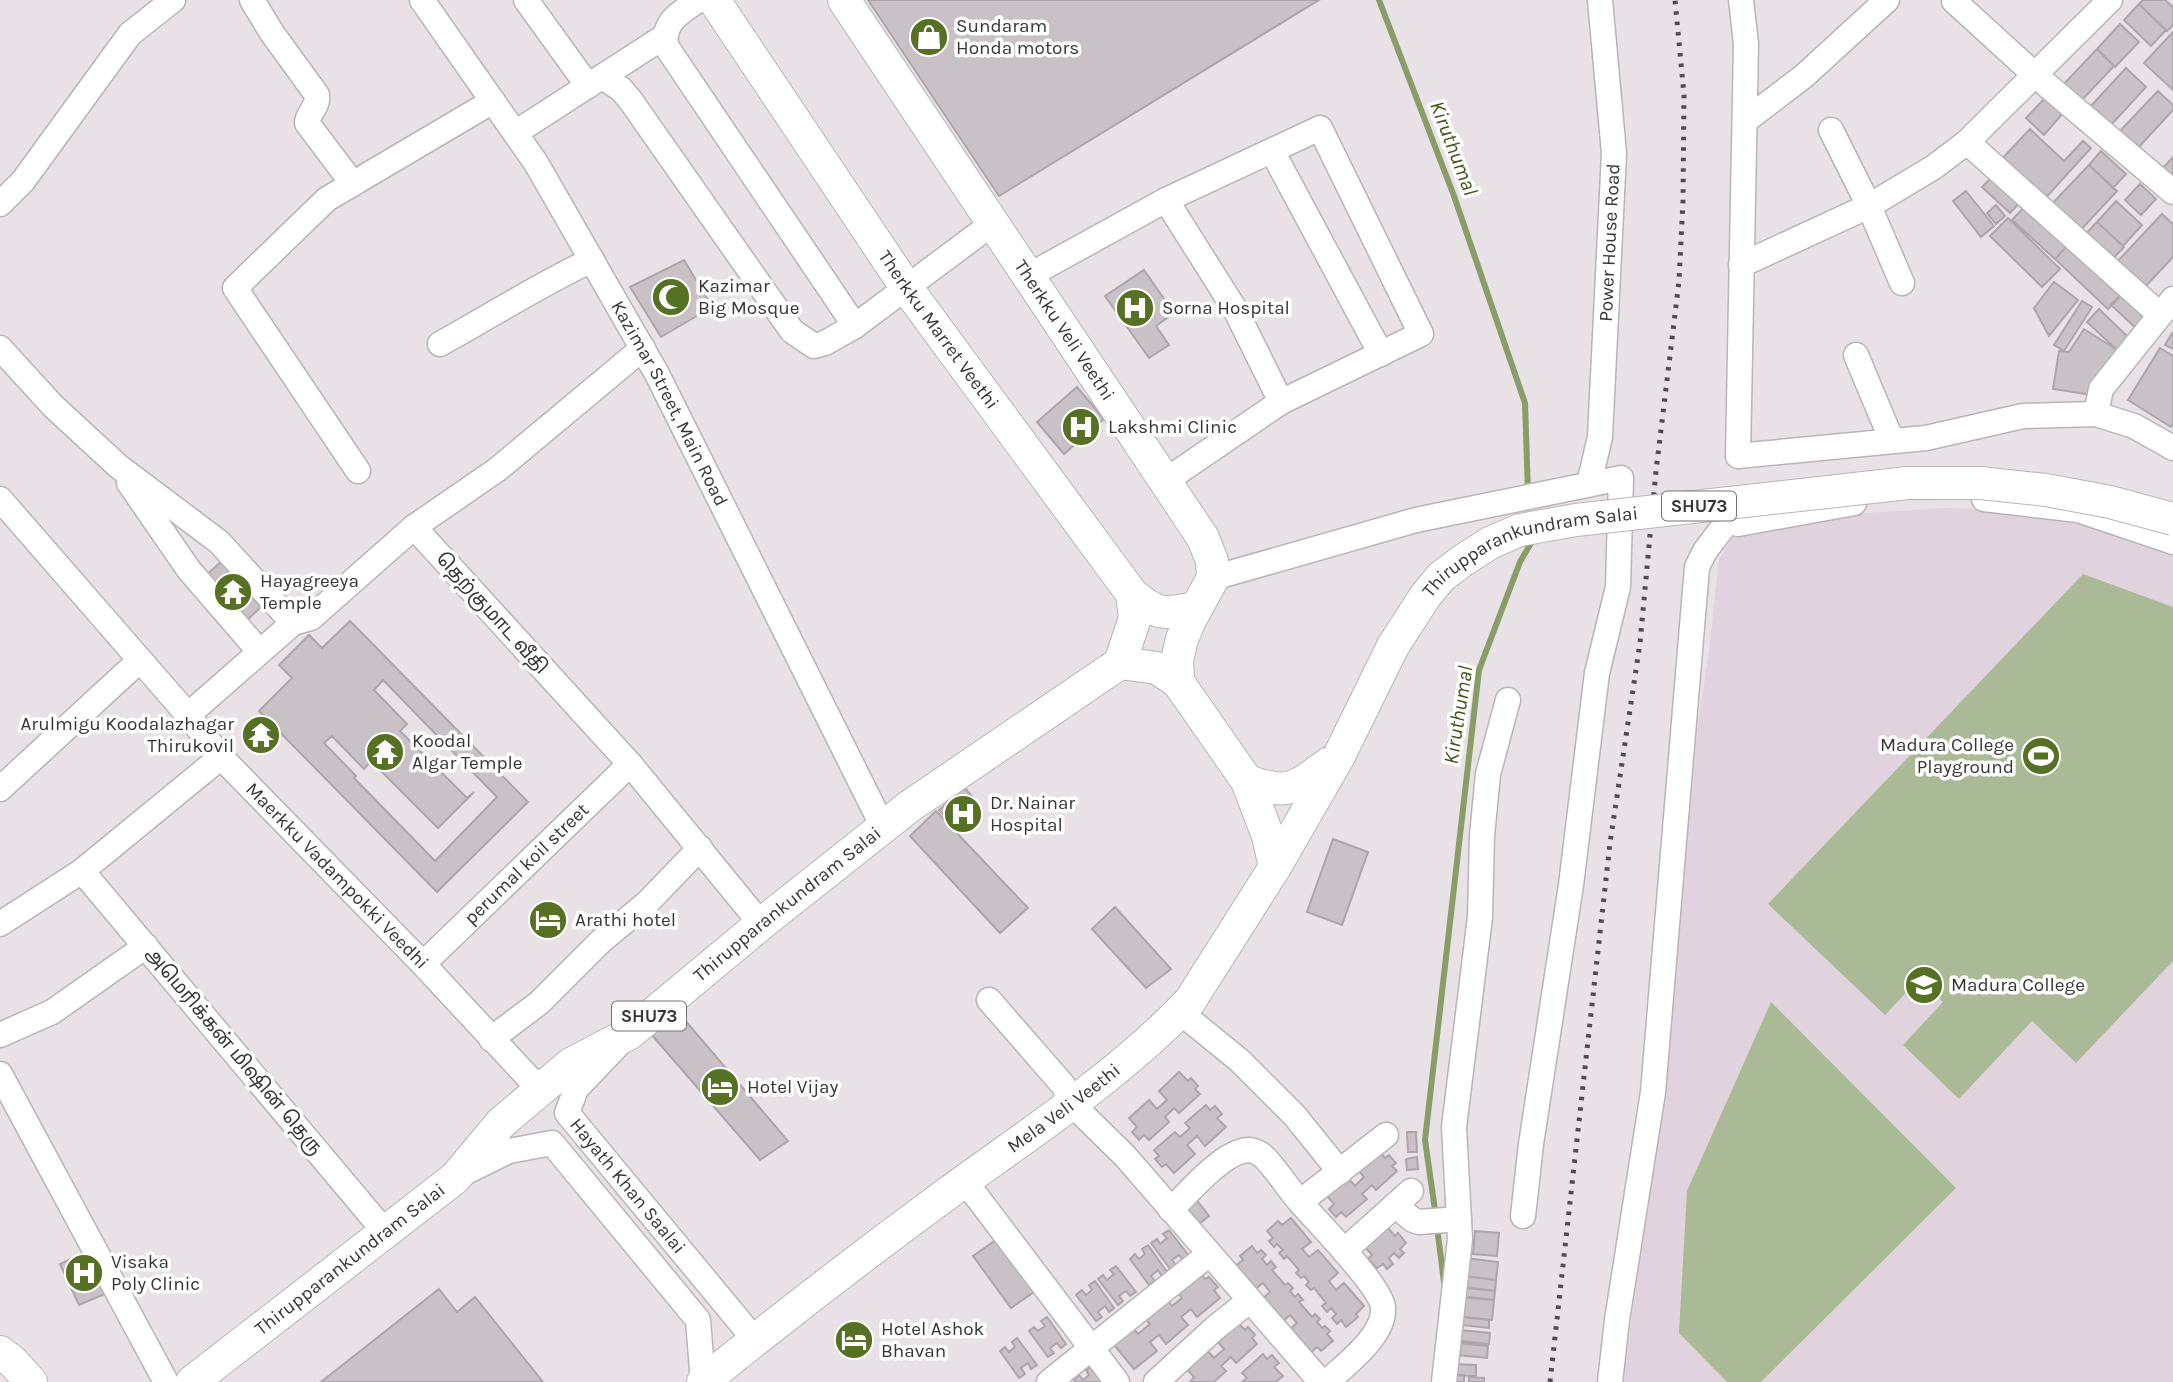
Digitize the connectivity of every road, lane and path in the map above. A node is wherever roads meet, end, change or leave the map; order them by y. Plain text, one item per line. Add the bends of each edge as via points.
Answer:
1 (173, 0) edge
2 (252, 0) edge
3 (422, 0) edge
4 (526, 0) edge
5 (698, 0) edge
6 (714, 0) edge
7 (844, 0) edge
8 (1600, 0) edge
9 (1741, 0) edge
10 (1887, 0) edge
11 (2110, 0) edge
12 (1954, 1) edge
13 (665, 36) junction
14 (2035, 75) junction
15 (595, 81) junction
16 (493, 101) junction
17 (1745, 121) junction
18 (1831, 131) dead end
19 (515, 133) junction
20 (1967, 142) junction
21 (1272, 151) junction
22 (353, 184) junction
23 (2173, 192) edge
24 (1166, 200) junction
25 (0, 204) edge
26 (1869, 206) junction
27 (992, 223) junction
28 (592, 260) junction
29 (1741, 265) junction
30 (1028, 275) junction
31 (1902, 283) dead end
32 (906, 287) junction
33 (2166, 306) edge
34 (855, 326) junction
35 (440, 344) dead end
36 (0, 348) edge
37 (643, 348) junction
38 (1381, 354) junction
39 (1856, 355) dead end
40 (1281, 402) junction
41 (2096, 414) junction
42 (1892, 441) junction
43 (2173, 448) edge
44 (118, 466) junction
45 (358, 471) dead end
46 (1165, 481) junction
47 (1589, 484) junction
48 (0, 499) edge
49 (2173, 519) edge
50 (414, 527) junction
51 (2173, 542) edge
52 (1213, 578) junction
53 (1132, 594) junction
54 (1196, 608) junction
55 (293, 624) junction
56 (259, 651) junction
57 (140, 660) junction
58 (1120, 663) junction
59 (1178, 682) junction
60 (1508, 700) dead end
61 (188, 715) junction
62 (1339, 756) junction
63 (221, 757) junction
64 (630, 764) junction
65 (1247, 781) junction
66 (0, 789) edge
67 (883, 827) junction
68 (700, 848) junction
69 (1275, 867) junction
70 (82, 871) junction
71 (0, 924) edge
72 (761, 924) junction
73 (146, 946) junction
74 (423, 964) junction
75 (989, 1000) dead end
76 (1180, 1012) junction
77 (630, 1033) junction
78 (0, 1035) edge
79 (491, 1040) junction
80 (0, 1074) edge
81 (540, 1090) junction
82 (1072, 1104) junction
83 (1386, 1135) dead end
84 (1340, 1172) junction
85 (455, 1178) junction
86 (965, 1181) junction
87 (1300, 1202) junction
88 (1171, 1210) junction
89 (1523, 1216) dead end
90 (1459, 1219) junction
91 (385, 1232) junction
92 (1344, 1251) junction
93 (1209, 1254) junction
94 (1249, 1301) junction
95 (755, 1340) junction
96 (1091, 1348) junction
97 (0, 1352) edge
98 (31, 1382) edge
99 (166, 1382) edge
100 (192, 1382) edge
101 (703, 1382) edge
102 (1049, 1382) edge
103 (1117, 1382) edge
104 (1156, 1382) edge
105 (1321, 1382) edge
106 (1326, 1382) edge
107 (1444, 1382) edge
108 (1610, 1382) edge

1 - 25 street via 130,34 23,181
2 - 22 street via 317,95 307,124
3 - 16 street, Kazimar Street, Main Road
4 - 15 street
5 - 13 street via 674,18
6 - 32 main road, Therkku Marret Veethi
7 - 27 main road, Therkku Veli Veethi
8 - 47 street, Power House Road via 1614,153 1600,437
9 - 17 street via 1746,44
10 - 17 street via 1804,76
11 - 14 street
12 - 14 street
13 - 15 street
13 - 34 street via 671,54
14 - 20 street
14 - 23 street
15 - 19 street
15 - 34 street via 621,89 631,101 792,331 814,346
16 - 19 street, Kazimar Street, Main Road
16 - 22 street
17 - 29 street
18 - 26 street
19 - 28 street, Kazimar Street, Main Road
20 - 26 street
20 - 33 street
21 - 24 street
21 - 38 street
21 - 38 street via 1320,128 1421,334
22 - 45 street via 327,199 235,288
24 - 30 street
24 - 40 street via 1236,311
26 - 29 street
26 - 31 street
27 - 30 main road, Therkku Veli Veethi
27 - 32 street
28 - 35 street
28 - 37 street, Kazimar Street, Main Road
29 - 42 street via 1738,456
30 - 46 main road, Therkku Veli Veethi
32 - 34 street
32 - 53 main road, Therkku Marret Veethi
33 - 41 street via 2101,389
36 - 44 street via 53,406
37 - 50 street via 498,469
37 - 67 street, Kazimar Street, Main Road
38 - 40 street
39 - 42 street
40 - 46 street
41 - 42 street via 2023,416
41 - 43 street via 2134,426
44 - 55 street via 219,542
44 - 56 street via 189,570
46 - 52 main road, Therkku Veli Veethi via 1203,538
47 - 52 street via 1416,520
47 - 89 street via 1621,478 1618,587 1597,673
48 - 57 street, Maerkku Vadampokki Veedhi
49 - 62 main road, Thirupparankundram Salai / SHU73, bridge via 2046,490 1980,483 1908,483 1520,530 1462,561 1426,594 1393,646
50 - 55 street via 311,618
50 - 64 street, தெற்குமாட வீதி
51 - 108 street via 2078,510 1983,498 1917,498 1727,522 1705,551 1695,582 1653,1092
52 - 54 main road
53 - 54 main road via 1163,613
53 - 58 main road via 1135,618
54 - 59 main road via 1182,639
55 - 56 street
56 - 61 street
57 - 61 street, Maerkku Vadampokki Veedhi
57 - 66 street
58 - 59 main road via 1157,668
58 - 67 main road, Thirupparankundram Salai / SHU73
59 - 65 main road
60 - 90 street via 1488,774 1480,917 1454,1127
61 - 63 street, Maerkku Vadampokki Veedhi
62 - 65 main road via 1291,788 1273,789
62 - 69 main road, Mela Veli Veethi
63 - 70 street
63 - 74 street, Maerkku Vadampokki Veedhi
64 - 68 street, தெற்குமாட வீதி
64 - 74 street, perumal koil street
65 - 69 main road
67 - 72 main road, Thirupparankundram Salai / SHU73
68 - 72 street, தெற்குமாட வீதி
68 - 79 street via 539,1003
69 - 76 main road, Mela Veli Veethi
70 - 71 street
70 - 73 street, அமெரிக்கன் மிஷின் தெரு
72 - 77 main road, Thirupparankundram Salai / SHU73
73 - 78 street via 52,1012
73 - 91 street, அமெரிக்கன் மிஷின் தெரு
74 - 79 street, Maerkku Vadampokki Veedhi
75 - 82 street via 1063,1085
76 - 82 main road, Mela Veli Veethi
76 - 84 street via 1239,1060 1295,1116
77 - 81 main road, Thirupparankundram Salai / SHU73 via 571,1064
77 - 95 street, Hayath Khan Saalai via 576,1089 567,1113
79 - 81 street, Maerkku Vadampokki Veedhi
80 - 99 street
81 - 85 main road, Thirupparankundram Salai / SHU73 via 501,1123
82 - 86 main road, Mela Veli Veethi
82 - 88 street
83 - 84 street
84 - 87 street
85 - 91 main road, Thirupparankundram Salai / SHU73
85 - 101 street, Hayath Khan Saalai via 509,1151 552,1143 698,1320
86 - 95 main road, Mela Veli Veethi
86 - 96 street
87 - 88 street via 1252,1150 1224,1160
87 - 92 street
88 - 93 street
90 - 92 street via 1413,1220 1403,1198
90 - 107 street
91 - 100 main road, Thirupparankundram Salai / SHU73
92 - 106 street via 1377,1292 1383,1307 1370,1342
93 - 94 street
93 - 96 street
94 - 104 street
94 - 105 street
95 - 101 main road, Mela Veli Veethi
96 - 102 street
96 - 103 street
97 - 98 main road

